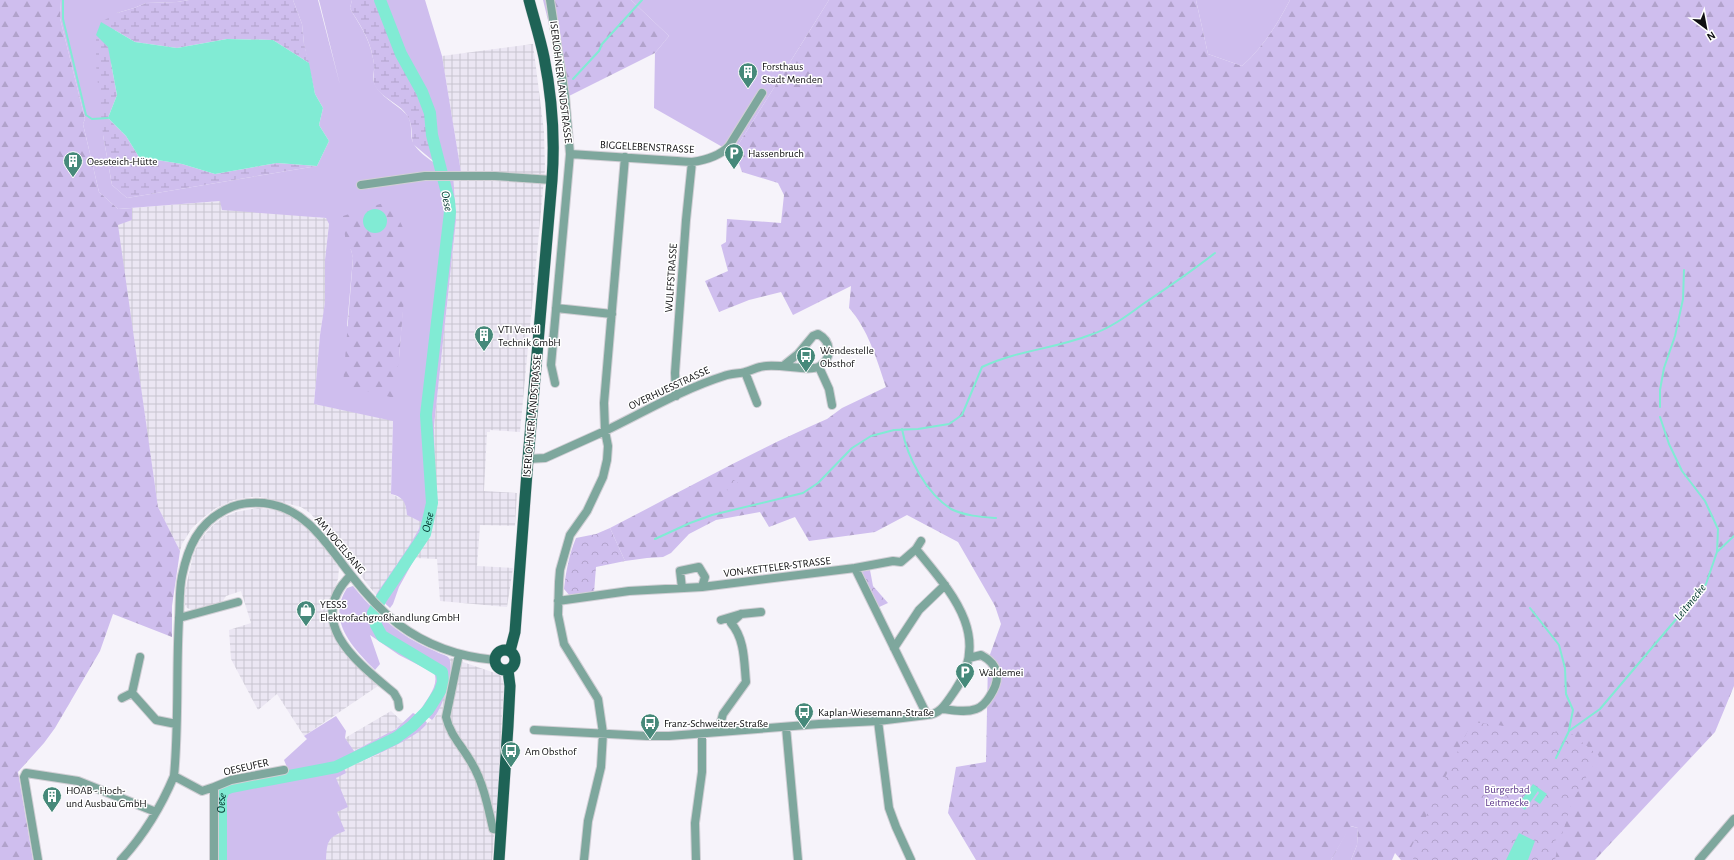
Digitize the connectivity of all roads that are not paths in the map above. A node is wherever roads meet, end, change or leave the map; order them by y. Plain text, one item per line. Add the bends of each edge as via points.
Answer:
1 (529, 0) edge
2 (550, 0) edge
3 (762, 94) dead end
4 (570, 154) junction
5 (625, 157) junction
6 (692, 162) junction
7 (552, 180) junction
8 (361, 185) dead end
9 (556, 308) junction
10 (612, 314) junction
11 (783, 366) junction
12 (819, 367) junction
13 (745, 372) junction
14 (555, 383) dead end
15 (676, 396) junction
16 (757, 403) dead end
17 (832, 405) dead end
18 (604, 431) junction
19 (528, 459) junction
20 (921, 541) dead end
21 (916, 549) junction
22 (855, 568) junction
23 (351, 575) junction
24 (945, 585) junction
25 (702, 587) junction
26 (682, 588) junction
27 (558, 601) junction
28 (238, 602) dead end
29 (761, 612) dead end
30 (741, 614) junction
31 (179, 618) junction
32 (721, 620) dead end
33 (894, 648) junction
34 (510, 651) junction
35 (459, 654) junction
36 (140, 657) dead end
37 (969, 658) junction
38 (495, 660) junction
39 (508, 670) junction
40 (132, 693) junction
41 (122, 698) dead end
42 (399, 707) dead end
43 (942, 709) junction
44 (927, 715) junction
45 (878, 721) junction
46 (176, 724) junction
47 (786, 727) junction
48 (534, 730) dead end
49 (718, 732) junction
50 (603, 733) junction
51 (702, 734) junction
52 (284, 770) dead end
53 (174, 776) junction
54 (214, 787) junction
55 (156, 812) junction
56 (1734, 819) edge
57 (501, 830) junction
58 (38, 860) edge
59 (121, 860) edge
60 (214, 860) edge
61 (499, 860) edge
62 (584, 860) edge
63 (696, 860) edge
64 (798, 860) edge
65 (911, 860) edge
66 (1699, 860) edge

1 - 7 main road, ISERLOHNER LANDSTRASSE via 549,86
2 - 4 street, ISERLOHNER LANDSTRASSE via 565,96
3 - 6 street, BIGGELEBENSTRASSE via 725,151
4 - 5 street, BIGGELEBENSTRASSE
4 - 9 street, ISERLOHNER LANDSTRASSE
5 - 6 street, BIGGELEBENSTRASSE
5 - 10 street
6 - 15 street, WULFFSTRASSE via 675,373
7 - 8 street via 495,176 430,176
7 - 19 main road, ISERLOHNER LANDSTRASSE
9 - 10 street
9 - 14 street, ISERLOHNER LANDSTRASSE via 551,366
10 - 18 street
11 - 12 street, OVERHUESSTRASSE via 807,369
11 - 12 street via 818,334 825,338 829,346 829,353
11 - 13 street, OVERHUESSTRASSE via 761,366
12 - 17 street via 829,390
13 - 15 street, OVERHUESSTRASSE via 726,375
13 - 16 street
15 - 18 street, OVERHUESSTRASSE
18 - 19 street via 551,456
18 - 27 street via 608,446 603,477 587,511 570,535 560,570
19 - 34 main road, ISERLOHNER LANDSTRASSE via 515,632
20 - 21 street
21 - 22 street via 901,562 892,561
21 - 24 street
22 - 25 street, VON-KETTELER-STRASSE
22 - 33 street
23 - 31 street, AM VOGELSANG via 327,543 301,517 273,504 245,503 221,512 204,524 191,543 181,578
23 - 35 street, AM VOGELSANG via 372,600 408,632
23 - 42 street via 337,590 333,601 334,625 347,650 394,693
24 - 33 street via 919,610
24 - 37 street via 959,605 968,629
25 - 26 street, VON-KETTELER-STRASSE
25 - 26 street via 705,578 699,567 680,571
26 - 27 street, VON-KETTELER-STRASSE via 629,591
27 - 50 street via 564,644 598,699
28 - 31 street
29 - 30 street
30 - 32 street
30 - 49 street via 730,623 736,629 742,644 746,682 722,714
31 - 46 street, AM VOGELSANG
33 - 44 street
34 - 38 main road via 501,650
34 - 39 main road via 516,661
35 - 38 street, AM VOGELSANG
35 - 57 street via 446,717 448,726 472,763 493,829
36 - 40 street
37 - 43 street via 963,679
37 - 43 street via 981,655 991,660 996,669 994,689 978,708 965,711
38 - 39 main road via 498,668
39 - 57 main road via 510,686
40 - 41 street
40 - 46 street via 156,720
43 - 44 street via 938,713
44 - 45 street
45 - 47 street
45 - 65 street via 890,808
46 - 53 street, AM VOGELSANG
47 - 49 street
47 - 64 street
48 - 50 street
49 - 51 street
50 - 51 street via 647,736
50 - 62 street via 601,767 588,821
51 - 63 street via 702,772 695,823
52 - 54 street, OESEUFER via 231,780
53 - 54 street via 202,791
53 - 55 street
54 - 60 street, OESEUFER
55 - 58 street via 78,781 26,773 24,777
55 - 59 street via 140,838
56 - 66 street
57 - 61 main road

